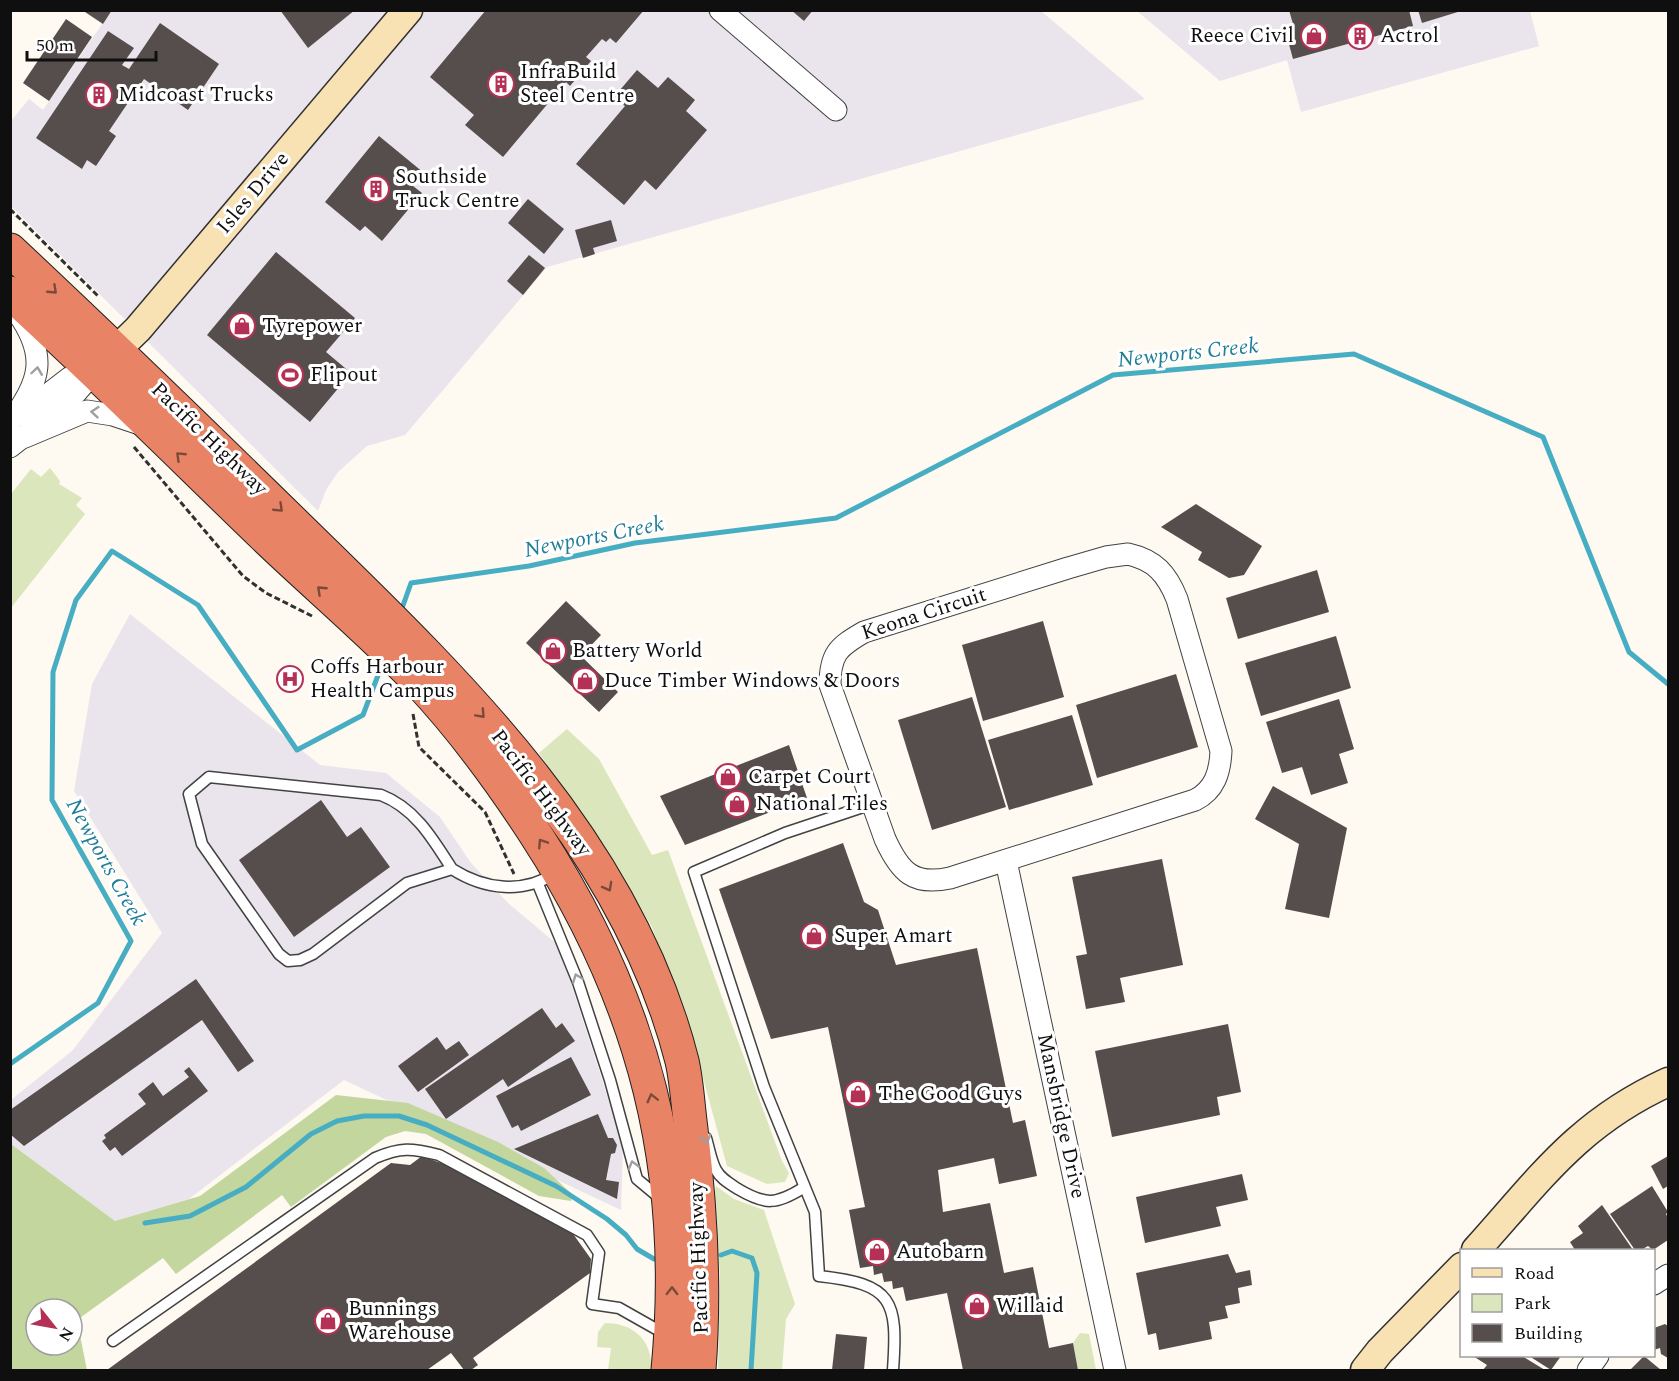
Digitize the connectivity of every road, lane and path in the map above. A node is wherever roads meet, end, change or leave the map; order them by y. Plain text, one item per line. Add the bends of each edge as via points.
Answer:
1 (408, 10) edge
2 (720, 10) edge
3 (836, 110) dead end
4 (10, 209) edge
5 (10, 250) edge
6 (10, 293) edge
7 (10, 303) edge
8 (105, 303) dead end
9 (106, 361) junction
10 (14, 432) edge
11 (141, 436) junction
12 (316, 618) dead end
13 (372, 619) junction
14 (406, 652) junction
15 (408, 707) dead end
16 (872, 804) junction
17 (1006, 861) junction
18 (452, 869) junction
19 (549, 878) junction
20 (519, 885) junction
21 (682, 1063) junction
22 (1668, 1082) edge
23 (803, 1188) junction
24 (1478, 1249) edge
25 (1460, 1268) edge
26 (1668, 1275) edge
27 (1655, 1283) edge
28 (671, 1337) junction
29 (113, 1341) dead end
30 (1597, 1357) edge
31 (1373, 1361) edge
32 (668, 1371) edge
33 (699, 1371) edge
34 (893, 1371) edge
35 (1115, 1371) edge
36 (1348, 1371) edge
37 (1588, 1371) edge

1 - 9 street, Isles Drive
2 - 3 street
4 - 8 path
5 -> 9 highway, Pacific Highway
6 - 9 highway, Pacific Highway
10 -> 7 street via 38,365 34,339
9 - 10 street via 69,401
9 - 11 highway, Pacific Highway
9 -> 13 highway, Pacific Highway
11 -> 10 street via 113,415 87,411
11 - 12 path via 243,576 266,593
13 -> 11 highway, Pacific Highway
13 - 14 highway, Pacific Highway
19 -> 14 highway, Pacific Highway via 494,772
14 -> 21 highway, Pacific Highway via 515,752 560,811 604,879 649,968
15 - 20 path via 420,747 485,812
16 - 17 street, Keona Circuit via 895,861 919,879 950,878
16 - 17 street, Keona Circuit via 830,686 830,665 842,644 864,632 1068,568 1106,557 1139,557 1158,567 1177,599 1221,751 1213,785 1206,795 1195,800
16 - 23 lane via 786,833 694,872 764,1087
17 - 35 street, Mansbridge Drive
18 - 18 lane via 407,883 313,954 288,961 202,844 189,794 209,777 381,795 398,801 422,824
18 - 20 lane via 488,886
19 - 20 lane
28 -> 19 highway, Pacific Highway via 670,1207 659,1123 625,1006 602,951
21 -> 23 lane via 716,1170 725,1181 764,1202 786,1198
21 - 33 highway, Pacific Highway via 702,1233 704,1307
22 - 24 street via 1632,1100 1581,1136
23 - 34 lane via 818,1224 819,1276 866,1284 885,1298 893,1311
25 - 31 street
26 - 27 street
28 - 29 lane via 620,1308 592,1304 599,1254 587,1235 439,1155 399,1149 375,1158
28 - 32 highway, Pacific Highway
30 - 37 street
31 - 36 street

